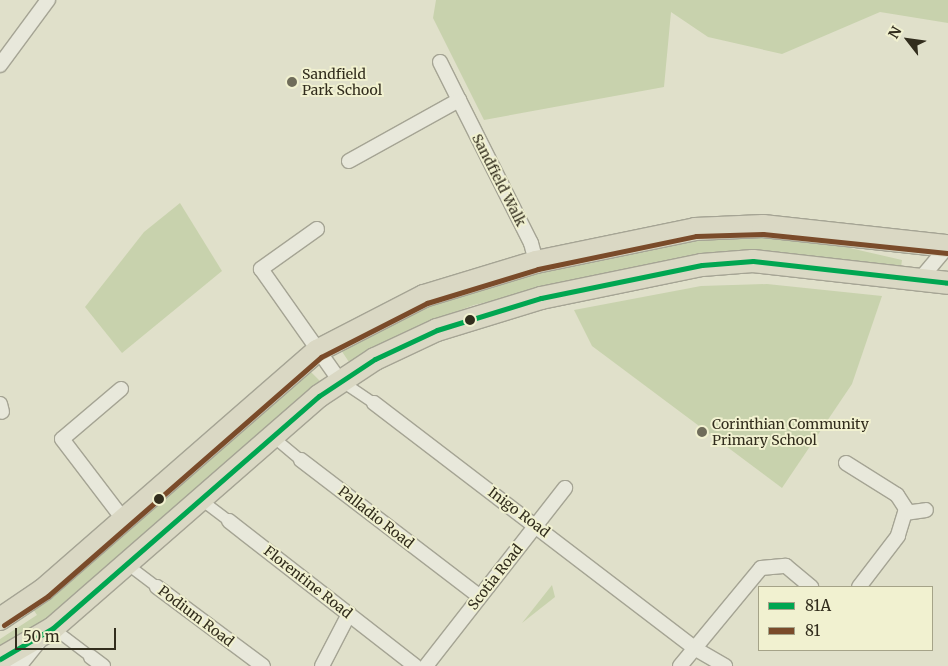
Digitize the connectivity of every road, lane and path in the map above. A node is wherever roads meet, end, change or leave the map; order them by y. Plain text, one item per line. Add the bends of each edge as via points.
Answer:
1 (48, 0) edge
2 (440, 62) dead end
3 (0, 65) edge
4 (459, 100) junction
5 (348, 161) dead end
6 (317, 229) dead end
7 (948, 246) edge
8 (948, 256) edge
9 (536, 262) junction
10 (922, 278) junction
11 (948, 283) edge
12 (317, 351) junction
13 (340, 381) junction
14 (121, 389) dead end
15 (374, 403) joint
16 (272, 436) junction
17 (302, 460) joint
18 (846, 464) dead end
19 (565, 488) dead end
20 (200, 499) junction
21 (926, 510) dead end
22 (906, 513) junction
23 (123, 519) junction
24 (229, 521) joint
25 (535, 524) junction
26 (128, 565) junction
27 (810, 586) edge
28 (860, 586) edge
29 (157, 587) joint
30 (480, 597) junction
31 (349, 614) junction
32 (0, 619) edge
33 (49, 631) junction
34 (694, 648) junction
35 (91, 658) joint
36 (0, 659) edge
37 (18, 666) edge
38 (103, 666) edge
39 (263, 666) edge
40 (322, 666) edge
41 (415, 666) edge
42 (426, 666) edge
43 (680, 666) edge
44 (724, 666) edge

1 - 3 street
2 - 4 street, Sandfield Walk
4 - 5 street
4 - 9 street, Sandfield Walk via 531,243
6 - 12 street via 261,269
7 - 8 street
7 - 9 highway via 728,226
7 - 10 street
9 - 12 highway via 424,296
10 - 11 highway
10 - 13 highway via 753,261 646,274 485,312 408,343
12 - 13 street
12 - 23 highway
13 - 15 street, Inigo Road
13 - 16 highway
14 - 23 street via 62,439
15 - 25 street, Inigo Road
16 - 17 street, Palladio Road
16 - 20 highway
17 - 30 street, Palladio Road
18 - 22 street via 897,495
19 - 25 street, Scotia Road
20 - 24 street, Florentine Road
20 - 26 highway
21 - 22 street
22 - 28 street via 898,536
23 - 32 highway via 42,590
24 - 31 street, Florentine Road
25 - 30 street, Scotia Road
25 - 34 street, Inigo Road
26 - 29 street, Podium Road
26 - 33 highway
27 - 34 street via 792,569 761,568
29 - 39 street, Podium Road
30 - 42 street, Scotia Road
31 - 40 street
31 - 41 street, Florentine Road
33 - 35 street
33 - 36 highway
33 - 37 street
34 - 43 street
34 - 44 street, Inigo Road
35 - 38 street

